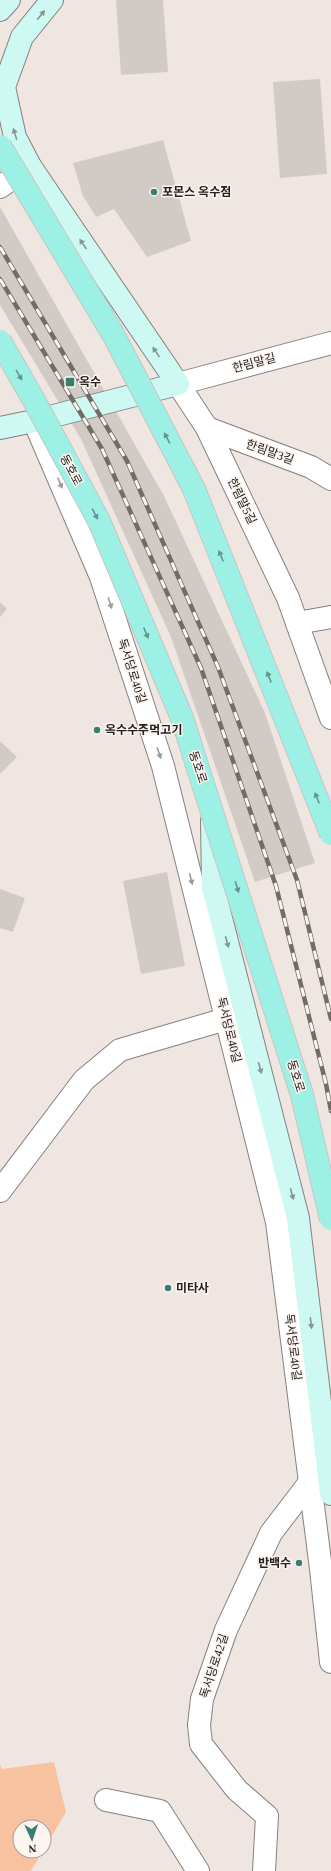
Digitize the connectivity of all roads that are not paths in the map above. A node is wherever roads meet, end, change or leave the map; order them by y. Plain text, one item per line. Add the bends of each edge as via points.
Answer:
1 (8, 0) edge
2 (52, 0) edge
3 (0, 10) edge
4 (0, 146) edge
5 (30, 166) junction
6 (0, 187) edge
7 (0, 341) edge
8 (331, 343) edge
9 (178, 384) junction
10 (34, 421) junction
11 (0, 428) edge
12 (207, 428) junction
13 (331, 479) edge
14 (331, 617) edge
15 (297, 623) junction
16 (331, 718) edge
17 (212, 807) junction
18 (331, 834) edge
19 (226, 1019) junction
20 (0, 1191) edge
21 (331, 1219) edge
22 (310, 1482) junction
23 (331, 1494) edge
24 (331, 1662) edge
25 (106, 1800) dead end
26 (198, 1871) edge
27 (264, 1871) edge

1 - 3 main road
5 -> 2 main road via 15,137 4,87 22,37
18 -> 4 main road, bridge via 194,489 114,334
5 - 6 street
9 -> 5 main road
7 -> 17 main road, 동호로, bridge via 99,521 182,718
8 - 9 street, 한림말길
9 - 10 main road
9 - 12 street, 한림말5길
10 - 11 main road
10 -> 19 street, 독서당로40길 via 101,577 161,758
12 - 13 street, 한림말3길 via 311,467
12 - 15 street, 한림말5길 via 288,598
14 - 15 street
15 - 16 street, 한림말5길
17 -> 21 main road, 동호로, bridge via 302,1095
17 -> 23 main road, bridge via 213,887 298,1218
19 - 20 street via 120,1050 84,1080
19 - 22 street, 독서당로40길 via 277,1222
22 - 24 street, 독서당로40길
22 - 27 street, 독서당로42길 via 271,1532 226,1630 202,1700 199,1725 201,1744 237,1790 267,1816
25 - 26 street via 160,1811

